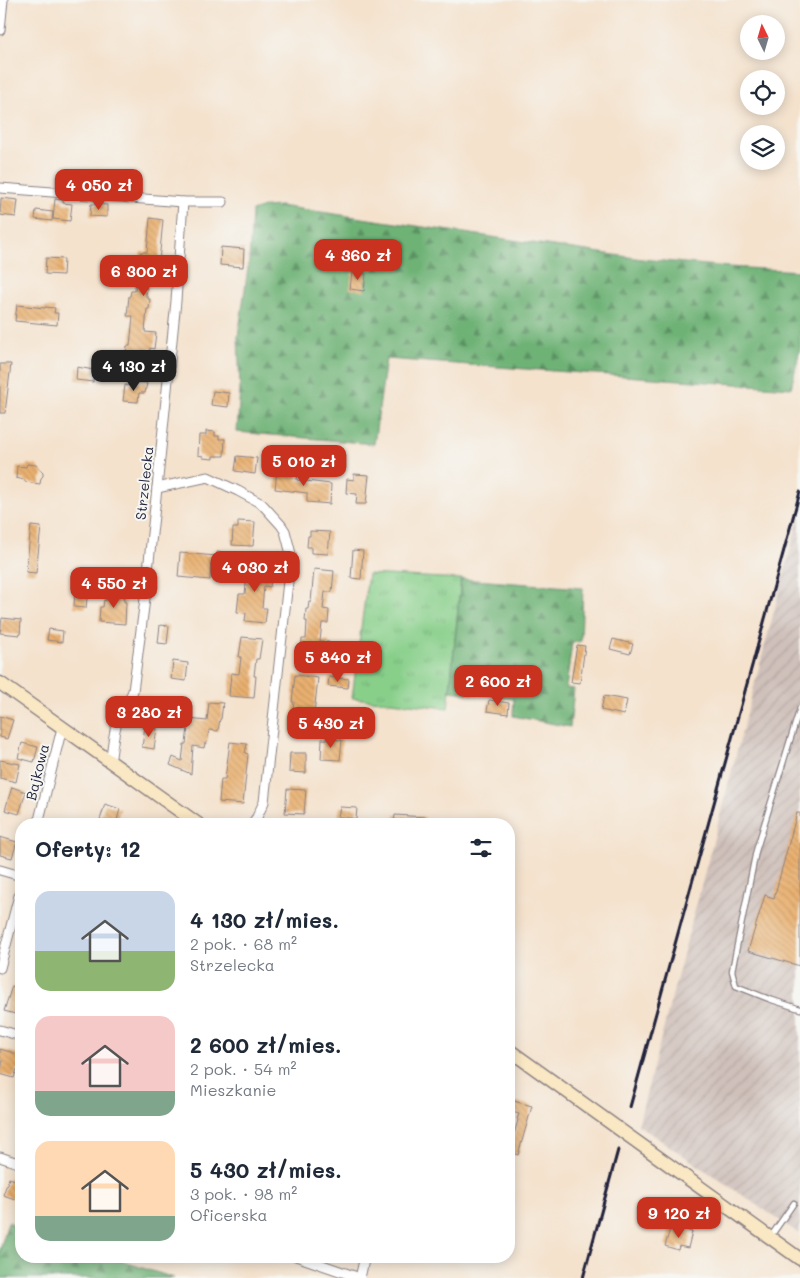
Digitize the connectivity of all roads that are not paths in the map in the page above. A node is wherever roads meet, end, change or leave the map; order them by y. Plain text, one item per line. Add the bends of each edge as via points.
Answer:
1 (4, 0) edge
2 (0, 30) edge
3 (0, 188) edge
4 (182, 202) junction
5 (223, 202) dead end
6 (157, 488) junction
7 (0, 684) edge
8 (800, 708) edge
9 (62, 728) junction
10 (110, 762) junction
11 (40, 818) edge
12 (189, 818) edge
13 (256, 818) edge
14 (0, 870) edge
15 (15, 874) edge
16 (15, 911) edge
17 (0, 968) edge
18 (800, 1008) edge
19 (0, 1030) edge
20 (15, 1034) edge
21 (515, 1054) edge
22 (0, 1157) edge
23 (15, 1162) edge
24 (794, 1203) dead end
25 (770, 1237) junction
26 (800, 1259) edge
27 (316, 1263) edge
28 (364, 1263) edge
29 (360, 1278) edge

1 - 2 street
3 - 4 street
4 - 5 street
4 - 6 street, Strzelecka via 176,301
6 - 10 street, Strzelecka via 133,692 119,717
6 - 13 street via 208,477 262,504 281,525 289,543 292,554 264,802
7 - 9 street
8 - 18 lane via 756,851 732,971 736,986
9 - 10 street
9 - 11 street, Bajkowa
10 - 12 street
14 - 15 street
16 - 17 street
19 - 20 street
21 - 25 street
22 - 23 street
24 - 25 lane
25 - 26 street
27 - 29 street
28 - 29 street

